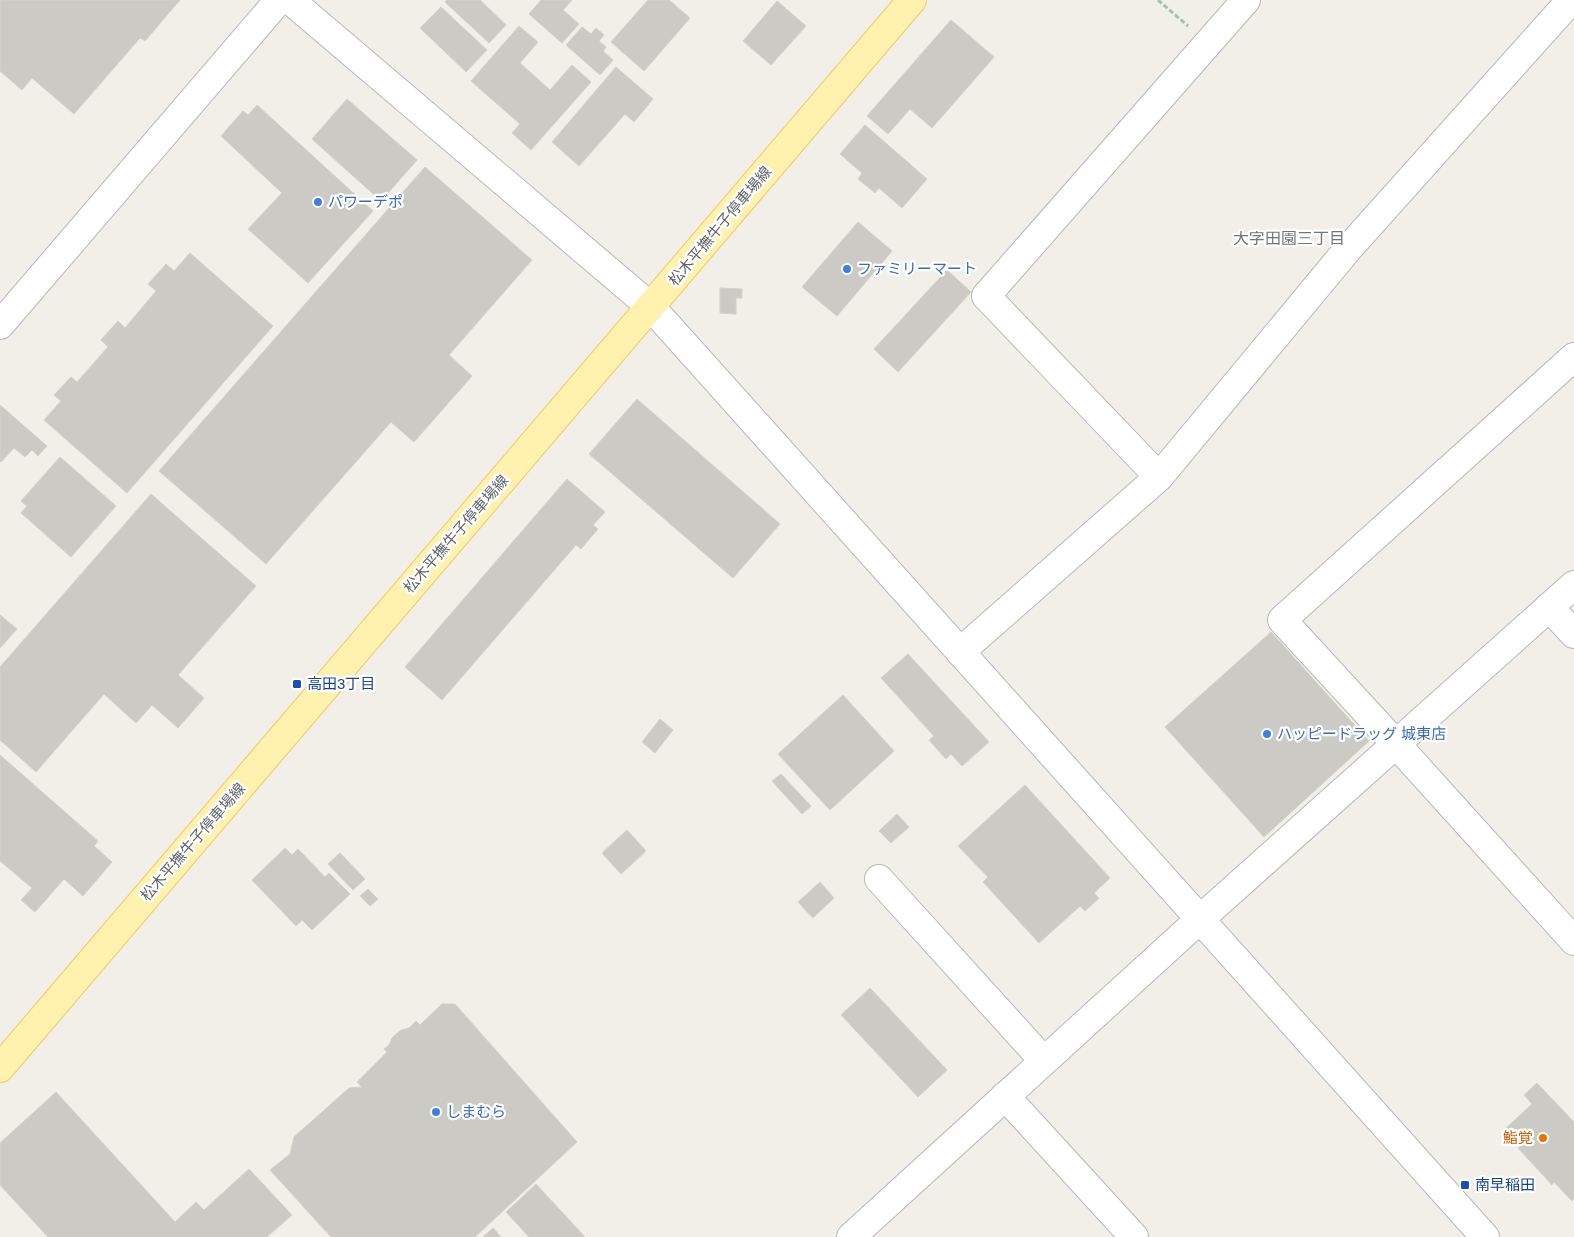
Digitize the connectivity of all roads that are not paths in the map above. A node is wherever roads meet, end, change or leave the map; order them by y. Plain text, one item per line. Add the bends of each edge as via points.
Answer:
1 (279, 0) edge
2 (290, 0) edge
3 (912, 0) edge
4 (1246, 0) edge
5 (1571, 0) edge
6 (651, 307) junction
7 (0, 325) edge
8 (1574, 357) edge
9 (1158, 477) junction
10 (1574, 585) edge
11 (1549, 607) junction
12 (1574, 634) edge
13 (960, 652) junction
14 (1396, 744) junction
15 (879, 880) dead end
16 (1200, 920) junction
17 (1574, 941) edge
18 (1044, 1061) junction
19 (0, 1068) edge
20 (1005, 1096) junction
21 (851, 1237) edge
22 (1134, 1237) edge
23 (1485, 1237) edge

1 - 7 street
2 - 6 street
3 - 6 main road, 松木平撫牛子停車場線
4 - 9 street via 986,296
5 - 9 street via 1348,250
6 - 13 street
6 - 19 main road, 松木平撫牛子停車場線
8 - 14 street via 1282,620
9 - 13 street
10 - 11 street
11 - 12 street
11 - 14 street
13 - 16 street
14 - 16 street
14 - 17 street
15 - 18 street
16 - 18 street
16 - 23 street
18 - 20 street
20 - 21 street
20 - 22 street

